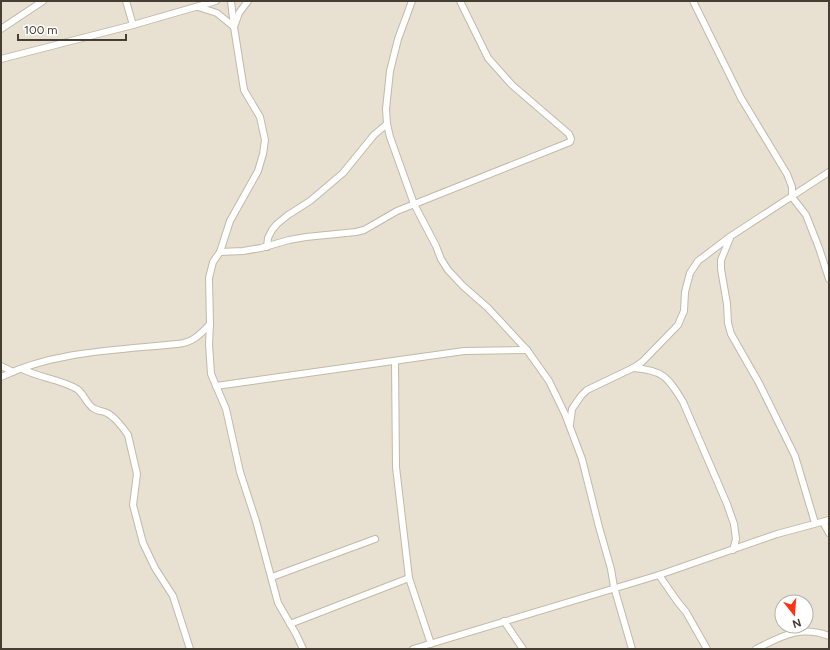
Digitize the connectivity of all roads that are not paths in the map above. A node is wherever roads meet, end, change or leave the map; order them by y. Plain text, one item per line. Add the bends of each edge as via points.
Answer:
1 (43, 1) edge
2 (126, 1) edge
3 (216, 1) edge
4 (231, 1) edge
5 (248, 1) edge
6 (412, 1) edge
7 (460, 1) edge
8 (693, 1) edge
9 (198, 7) junction
10 (133, 24) junction
11 (234, 27) junction
12 (1, 29) edge
13 (1, 59) edge
14 (387, 124) junction
15 (829, 172) edge
16 (792, 197) junction
17 (414, 204) junction
18 (731, 236) junction
19 (267, 247) junction
20 (220, 252) junction
21 (829, 279) edge
22 (210, 324) junction
23 (527, 350) junction
24 (395, 361) junction
25 (1, 366) edge
26 (633, 368) junction
27 (22, 369) junction
28 (13, 372) junction
29 (1, 377) edge
30 (216, 386) junction
31 (570, 426) junction
32 (826, 521) edge
33 (815, 523) junction
34 (829, 533) edge
35 (374, 539) dead end
36 (733, 550) junction
37 (659, 575) junction
38 (272, 577) junction
39 (409, 578) junction
40 (614, 587) junction
41 (504, 621) junction
42 (290, 624) junction
43 (829, 636) edge
44 (431, 644) junction
45 (190, 649) edge
46 (303, 649) edge
47 (413, 649) edge
48 (524, 649) edge
49 (632, 649) edge
50 (707, 649) edge
51 (756, 649) edge

1 - 12 street
2 - 10 street
3 - 9 street
4 - 11 street
5 - 11 street via 239,13
6 - 14 street via 390,71
7 - 17 street via 488,58 512,85 569,134 571,140 560,147
8 - 16 street via 741,98 787,174
9 - 10 street
9 - 11 street via 217,13
10 - 13 street
11 - 20 street via 244,90 260,116 265,140 258,171 230,221
14 - 17 street
14 - 19 street via 374,134 344,173 277,224 268,238
15 - 16 street
16 - 18 street
16 - 21 street via 806,215
17 - 19 street via 364,230 299,238
17 - 23 street via 448,270
18 - 26 street via 698,261 690,273 684,311 678,325
18 - 33 street via 721,260 730,329 795,456
19 - 20 street
20 - 22 street via 209,278
22 - 27 street via 189,342 94,351
22 - 30 street via 211,374
23 - 24 street via 464,351
23 - 31 street via 549,381
24 - 30 street
24 - 39 street via 396,467
25 - 28 street
26 - 31 street via 587,390 574,404
26 - 36 street via 648,369 664,375 683,402 734,524 736,539
27 - 28 street
27 - 45 street via 77,389 91,407 111,414 126,431 136,468 133,505 143,543 173,596
28 - 29 street
30 - 38 street via 226,408 240,472
31 - 40 street via 612,569
32 - 33 street
32 - 34 street
33 - 36 street
35 - 38 street
36 - 37 street
37 - 40 street
37 - 50 street via 689,616
38 - 42 street via 278,603
39 - 42 street
39 - 44 street
40 - 41 street
40 - 49 street
41 - 44 street
41 - 48 street
42 - 46 street
43 - 51 street via 811,631 797,631
44 - 47 street

